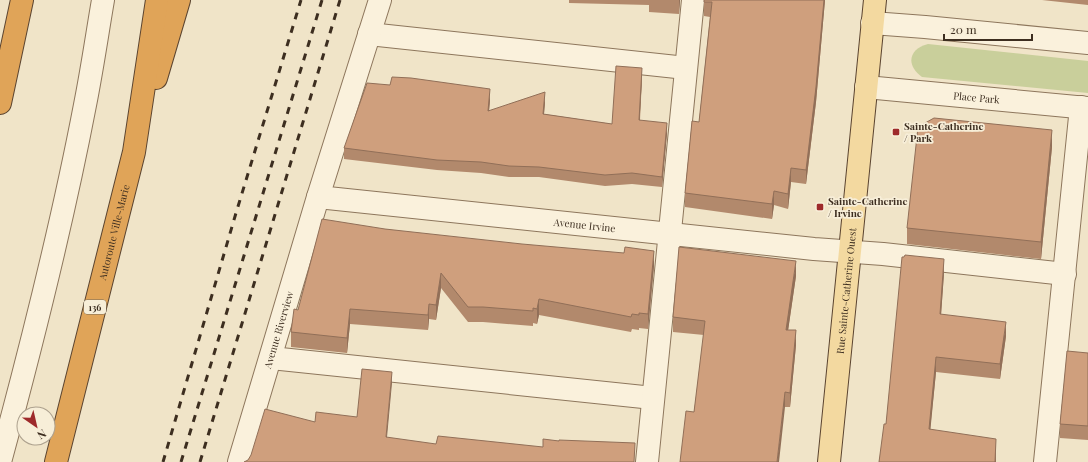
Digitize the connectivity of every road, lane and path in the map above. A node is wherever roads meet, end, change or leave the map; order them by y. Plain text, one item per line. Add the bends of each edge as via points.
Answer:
1 (22, 0) edge
2 (103, 0) edge
3 (157, 0) edge
4 (179, 0) edge
5 (380, 0) edge
6 (693, 0) edge
7 (875, 0) edge
8 (872, 23) junction
9 (369, 34) junction
10 (1088, 43) edge
11 (686, 68) junction
12 (866, 87) junction
13 (0, 103) edge
14 (1085, 108) edge
15 (134, 152) junction
16 (318, 197) junction
17 (669, 233) junction
18 (850, 252) junction
19 (1065, 274) junction
20 (271, 358) junction
21 (653, 398) junction
22 (0, 462) edge
23 (56, 462) edge
24 (239, 462) edge
25 (647, 462) edge
26 (829, 462) edge
27 (1045, 462) edge

1 - 13 highway
2 - 22 street via 68,188 27,363
3 - 15 highway, Autoroute Ville-Marie / 136
4 - 15 highway
5 - 9 street, Avenue Riverview
6 - 11 street
7 - 8 main road, Rue Sainte-Catherine Ouest
8 - 10 street
8 - 12 main road, Rue Sainte-Catherine Ouest
9 - 11 street
9 - 16 street, Avenue Riverview
11 - 17 street
12 - 14 street, Place Park
12 - 18 main road, Rue Sainte-Catherine Ouest
14 - 19 street
15 - 23 highway, Autoroute Ville-Marie / 136
16 - 17 street, Avenue Irvine
16 - 20 street, Avenue Riverview
17 - 18 street, Avenue Irvine
17 - 21 street
18 - 19 street, Avenue Irvine
18 - 26 main road, Rue Sainte-Catherine Ouest
19 - 27 street
20 - 21 street
20 - 24 street, Avenue Riverview
21 - 25 street

